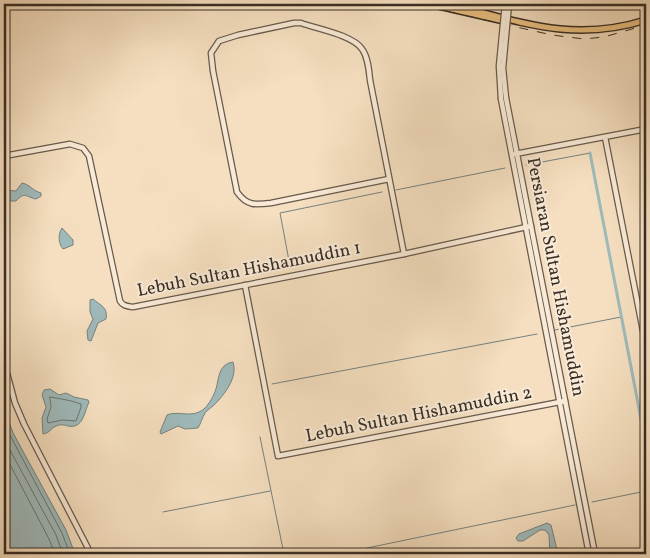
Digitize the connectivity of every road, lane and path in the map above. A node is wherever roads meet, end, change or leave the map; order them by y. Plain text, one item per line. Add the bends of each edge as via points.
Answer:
1 (430, 4) edge
2 (450, 4) edge
3 (505, 4) edge
4 (509, 4) edge
5 (646, 20) edge
6 (537, 26) junction
7 (504, 98) junction
8 (646, 129) edge
9 (605, 137) junction
10 (514, 154) junction
11 (4, 156) edge
12 (389, 179) junction
13 (528, 227) junction
14 (404, 254) junction
15 (245, 285) junction
16 (646, 346) edge
17 (4, 362) edge
18 (562, 401) junction
19 (91, 554) edge
20 (589, 554) edge
21 (595, 554) edge

1 - 6 main road
2 - 6 main road
3 - 7 street, Persiaran Sultan Hishamuddin, bridge via 499,66
4 - 7 street, Persiaran Sultan Hishamuddin, bridge via 503,68
5 - 6 main road via 597,30 566,31
7 - 10 street, Persiaran Sultan Hishamuddin
8 - 9 street
9 - 10 street
9 - 16 street
10 - 13 street, Persiaran Sultan Hishamuddin
11 - 15 street, Lebuh Sultan Hishamuddin 1 via 70,144 83,148 89,156 122,305 133,307
12 - 12 street via 365,55 358,44 301,23 238,35 216,44 211,53 213,71 237,192 242,199 256,205 272,203
12 - 14 street
13 - 14 street, Lebuh Sultan Hishamuddin 1
13 - 18 street, Persiaran Sultan Hishamuddin
14 - 15 street, Lebuh Sultan Hishamuddin 1
15 - 18 street, Lebuh Sultan Hishamuddin 2 via 278,456
17 - 19 street via 24,424
18 - 20 street, Persiaran Sultan Hishamuddin
18 - 21 street, Persiaran Sultan Hishamuddin

